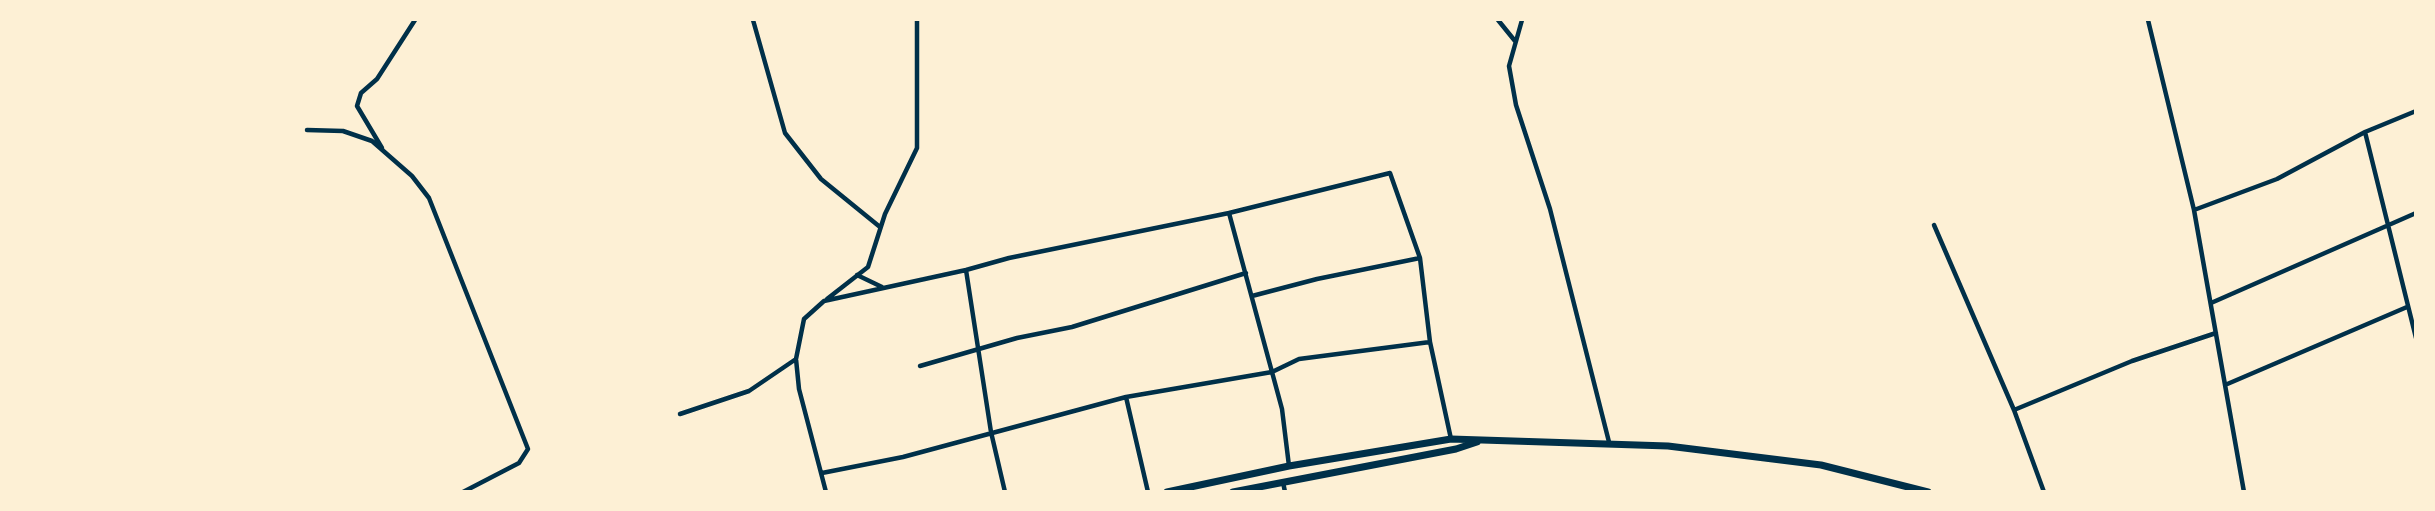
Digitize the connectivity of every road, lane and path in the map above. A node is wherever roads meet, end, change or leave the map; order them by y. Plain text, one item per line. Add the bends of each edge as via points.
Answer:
1 (415, 20) edge
2 (753, 20) edge
3 (917, 20) edge
4 (1498, 20) edge
5 (1522, 20) edge
6 (2148, 20) edge
7 (1515, 41) junction
8 (2415, 111) edge
9 (307, 130) dead end
10 (2366, 132) junction
11 (383, 150) junction
12 (2194, 210) junction
13 (1229, 213) junction
14 (2415, 213) edge
15 (2388, 224) junction
16 (1934, 225) dead end
17 (880, 227) junction
18 (1420, 258) junction
19 (966, 270) junction
20 (1246, 273) junction
21 (857, 275) junction
22 (882, 287) junction
23 (1252, 296) junction
24 (824, 301) junction
25 (2211, 303) junction
26 (2407, 307) junction
27 (2216, 333) junction
28 (2415, 338) edge
29 (1430, 342) junction
30 (978, 349) junction
31 (796, 358) junction
32 (920, 366) dead end
33 (1272, 372) junction
34 (2225, 385) junction
35 (1126, 397) junction
36 (2014, 410) junction
37 (680, 414) dead end
38 (991, 432) junction
39 (1451, 439) junction
40 (1481, 441) junction
41 (1609, 442) junction
42 (1289, 466) junction
43 (1266, 471) junction
44 (822, 473) junction
45 (1283, 482) junction
46 (1269, 485) junction
47 (463, 492) edge
48 (826, 492) edge
49 (1005, 492) edge
50 (1149, 492) edge
51 (1167, 492) edge
52 (1233, 492) edge
53 (1285, 492) edge
54 (1928, 492) edge
55 (2044, 492) edge
56 (2244, 492) edge

1 - 11 street via 377,79 361,93 357,105
2 - 17 street via 785,133 821,179
3 - 17 street via 917,148
4 - 7 street
5 - 7 street
6 - 12 street
7 - 41 street via 1509,66 1516,105 1550,209
8 - 10 street
9 - 11 street via 343,131 372,141
10 - 12 street via 2277,179
10 - 15 street
11 - 47 street via 429,198 528,449 519,463
12 - 25 street
13 - 18 street via 1390,173
13 - 19 street
13 - 20 street
14 - 15 street
15 - 25 street
15 - 26 street
16 - 36 street
17 - 21 street via 868,267
18 - 23 street
18 - 29 street
19 - 22 street
19 - 30 street
20 - 23 street
20 - 30 street via 1072,327
21 - 22 street
21 - 24 street
22 - 24 street
23 - 33 street
24 - 31 street via 804,319
25 - 27 street
26 - 28 street
26 - 34 street
27 - 34 street
27 - 36 street via 2123,364
29 - 33 street via 1299,359
29 - 39 street
30 - 32 street
30 - 38 street
31 - 37 street via 749,391
31 - 44 street via 799,389
33 - 35 street
33 - 42 street via 1282,408
34 - 56 street
35 - 38 street
35 - 50 street
36 - 55 street
38 - 44 street via 903,457
38 - 49 street
39 - 40 main road
39 - 42 main road
40 - 41 main road
40 - 45 main road
41 - 54 main road via 1821,465
42 - 43 main road
43 - 46 main road
43 - 51 main road
44 - 48 street
45 - 46 main road
45 - 53 street
46 - 52 main road

